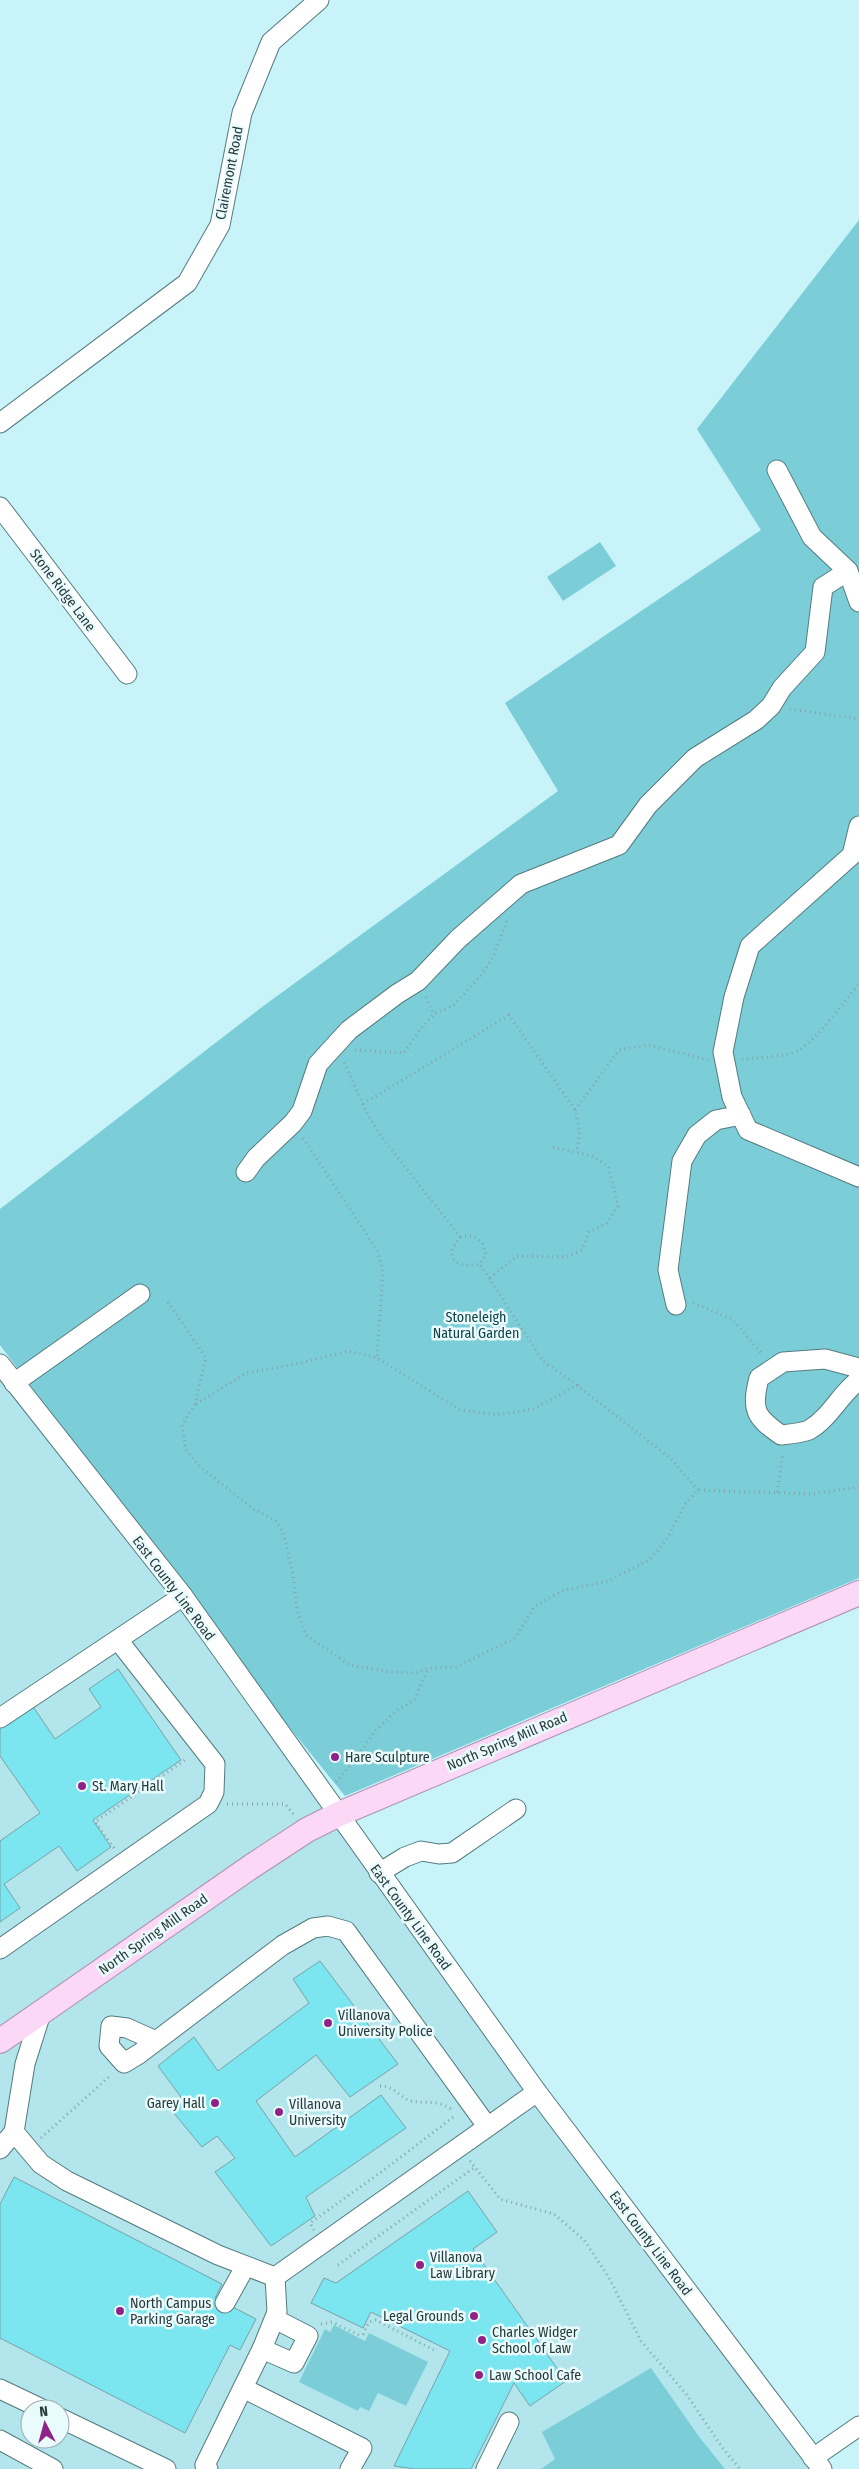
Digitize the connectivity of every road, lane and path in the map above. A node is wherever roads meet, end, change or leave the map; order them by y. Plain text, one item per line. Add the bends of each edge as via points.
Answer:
1 (319, 0) edge
2 (0, 423) edge
3 (777, 470) dead end
4 (0, 507) edge
5 (848, 571) junction
6 (859, 602) edge
7 (126, 674) dead end
8 (771, 706) junction
9 (859, 719) edge
10 (859, 826) edge
11 (507, 920) dead end
12 (339, 1049) junction
13 (363, 1104) junction
14 (741, 1115) junction
15 (293, 1123) junction
16 (549, 1146) dead end
17 (577, 1152) junction
18 (246, 1172) dead end
19 (859, 1177) edge
20 (460, 1237) junction
21 (480, 1264) junction
22 (490, 1278) junction
23 (140, 1294) dead end
24 (168, 1302) dead end
25 (683, 1304) joint
26 (377, 1358) junction
27 (0, 1364) edge
28 (859, 1368) edge
29 (770, 1370) junction
30 (859, 1380) edge
31 (14, 1382) junction
32 (577, 1385) junction
33 (195, 1404) junction
34 (781, 1435) junction
35 (859, 1487) edge
36 (698, 1490) junction
37 (777, 1492) junction
38 (859, 1593) edge
39 (183, 1596) junction
40 (118, 1640) junction
41 (429, 1668) junction
42 (0, 1718) edge
43 (202, 1748) junction
44 (208, 1804) junction
45 (330, 1805) junction
46 (516, 1809) dead end
47 (307, 1830) junction
48 (124, 1862) junction
49 (379, 1873) junction
50 (0, 1949) edge
51 (42, 2010) junction
52 (0, 2041) edge
53 (156, 2041) junction
54 (124, 2063) junction
55 (380, 2086) dead end
56 (537, 2092) junction
57 (487, 2126) junction
58 (14, 2132) junction
59 (459, 2146) junction
60 (0, 2149) edge
61 (29, 2149) junction
62 (475, 2167) junction
63 (309, 2237) dead end
64 (338, 2265) dead end
65 (245, 2267) junction
66 (275, 2278) junction
67 (225, 2303) dead end
68 (275, 2319) junction
69 (322, 2324) dead end
70 (262, 2348) junction
71 (434, 2350) dead end
72 (243, 2388) junction
73 (0, 2389) edge
74 (21, 2399) edge
75 (509, 2422) dead end
76 (70, 2423) edge
77 (859, 2426) edge
78 (0, 2440) edge
79 (818, 2463) edge
80 (53, 2469) edge
81 (166, 2469) edge
82 (208, 2469) edge
83 (350, 2469) edge
84 (486, 2469) edge
85 (740, 2469) edge

1 - 2 street, Clairemont Road via 271,42 242,113 220,225 187,283
3 - 5 street via 812,537
4 - 7 street, Stone Ridge Lane
5 - 6 street
5 - 8 street via 823,587 815,652 782,688
8 - 9 path
8 - 12 street via 756,720 696,758 648,805 619,845 522,884 458,939 418,981 349,1030
10 - 14 street via 852,856 750,946 734,997 723,1052 732,1098
11 - 12 path via 493,957 482,974 453,1006 434,1014 404,1053
12 - 13 path
12 - 15 street via 318,1064 302,1111
13 - 17 path via 509,1015 575,1110 580,1131
13 - 20 path via 380,1135
14 - 19 street via 748,1130
14 - 25 street via 716,1120 697,1135 682,1161 668,1270
15 - 18 street
15 - 26 path via 377,1250 383,1272
16 - 17 path
17 - 22 path via 592,1156 608,1166 618,1206 607,1223 590,1232 582,1250 566,1257 517,1256
20 - 21 path via 472,1236 482,1242 486,1254
20 - 21 path via 452,1250 453,1258 466,1266
21 - 22 path
22 - 32 path via 543,1361
23 - 31 street
24 - 33 path via 206,1358
25 - 29 path via 704,1306 732,1319 765,1358
26 - 32 path via 460,1410 478,1413 497,1415 534,1409
26 - 33 path via 348,1351 246,1373
27 - 31 street, East County Line Road
28 - 29 street via 825,1359 783,1362
29 - 34 street via 759,1378 754,1400 762,1422
30 - 34 street via 846,1390 829,1413 808,1430
31 - 39 street, East County Line Road
32 - 36 path via 671,1460
33 - 41 path via 182,1425 186,1450 224,1487 253,1509 275,1520 283,1532 297,1611 307,1636 350,1665 416,1673
34 - 37 path via 783,1452
35 - 37 path via 812,1494
36 - 37 path
36 - 41 path via 686,1503 666,1542 649,1560 608,1581 562,1591 534,1607 515,1638 456,1667
38 - 45 main road, North Spring Mill Road
39 - 40 street
39 - 45 street, East County Line Road
40 - 42 street
40 - 43 street
41 - 45 path via 414,1700 397,1710 375,1731
43 - 44 street via 216,1764 214,1792
43 - 48 path via 95,1822
44 - 47 path via 285,1804
44 - 48 street
45 - 47 main road, North Spring Mill Road
45 - 49 street, East County Line Road
46 - 49 street via 452,1853 421,1852 405,1857
47 - 51 main road, North Spring Mill Road
48 - 50 street
49 - 56 street, East County Line Road
51 - 52 main road, North Spring Mill Road
51 - 58 street via 25,2064
53 - 54 street
53 - 54 street via 127,2028 111,2026 109,2046
53 - 57 street via 283,1945 313,1928 328,1926 346,1930
54 - 61 path
55 - 63 path via 390,2087 411,2101 444,2105 457,2116 310,2223 315,2232
56 - 57 street
56 - 79 street, East County Line Road
57 - 59 street
58 - 60 street
58 - 61 street
59 - 62 path
59 - 66 street
61 - 65 street via 41,2164 66,2181
62 - 64 path
62 - 85 path via 500,2199 554,2214 584,2240 608,2276 641,2341 686,2395
65 - 66 street
65 - 67 street
66 - 68 street
68 - 70 street
68 - 70 street via 308,2336 294,2363
69 - 71 path via 332,2322 359,2335 369,2322 376,2320
70 - 72 street
72 - 82 street via 205,2465
72 - 83 street via 362,2448
73 - 74 street
75 - 84 street
76 - 81 street
77 - 79 street
78 - 80 street

